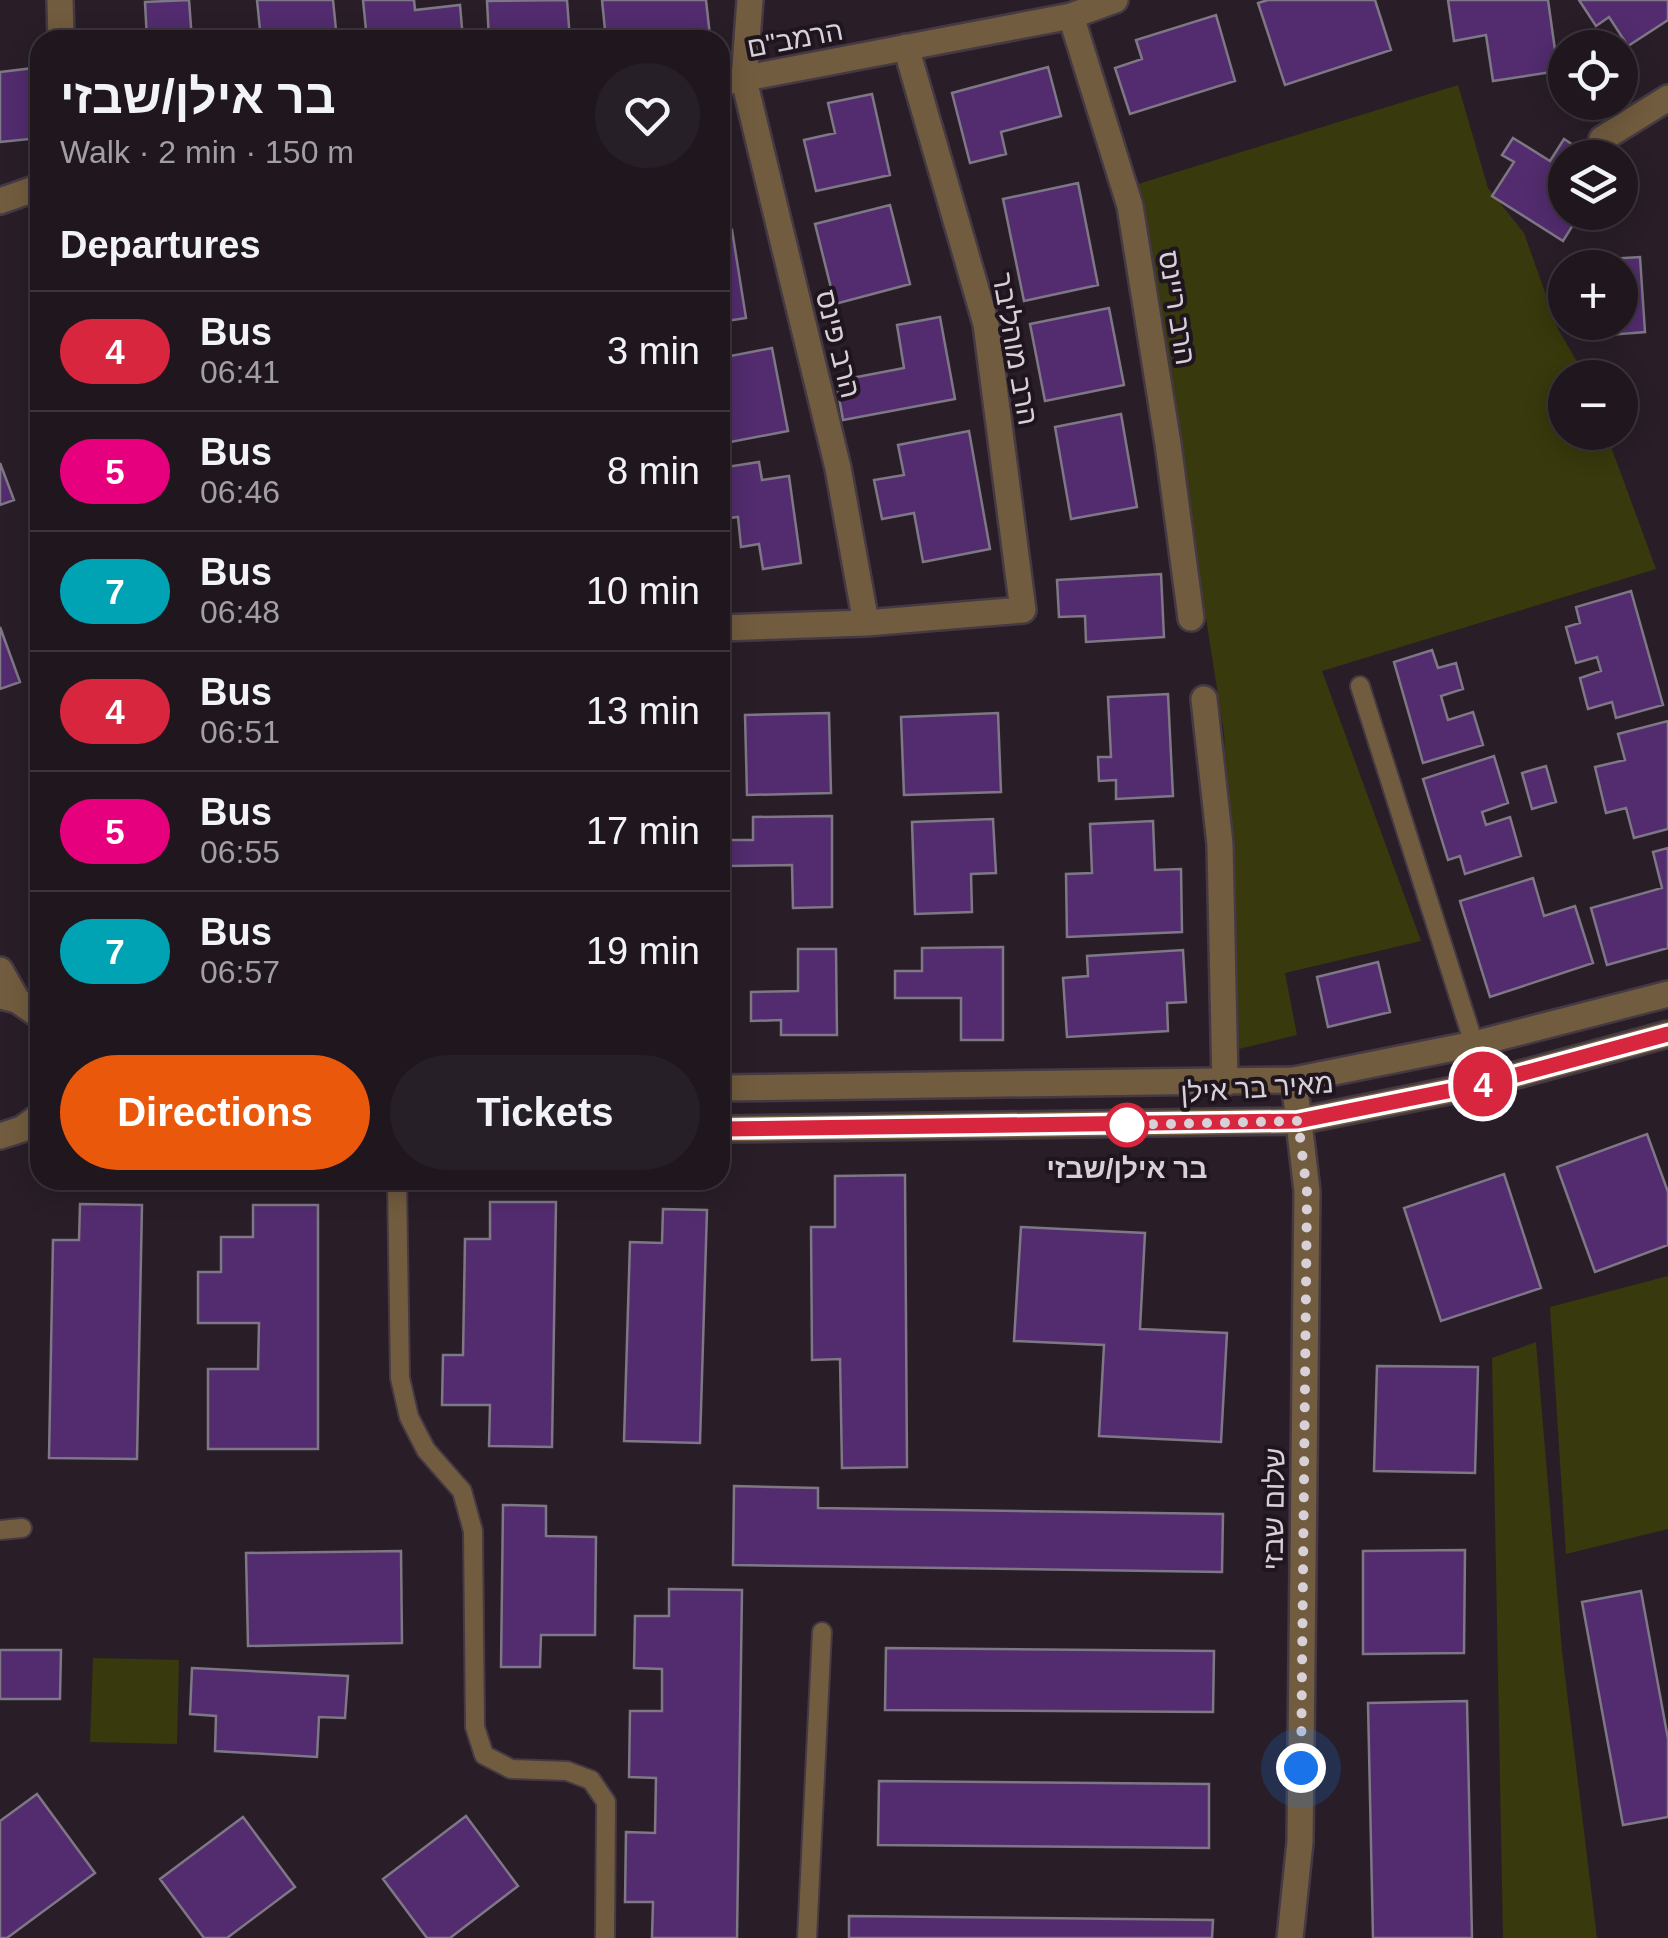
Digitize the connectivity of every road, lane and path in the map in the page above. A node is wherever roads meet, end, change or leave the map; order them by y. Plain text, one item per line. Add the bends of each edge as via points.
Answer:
1 (60, 0) edge
2 (750, 0) edge
3 (1115, 0) edge
4 (1071, 16) junction
5 (61, 30) edge
6 (906, 47) junction
7 (732, 81) edge
8 (1668, 98) edge
9 (1602, 138) dead end
10 (30, 190) edge
11 (0, 201) edge
12 (1191, 618) dead end
13 (866, 624) junction
14 (730, 628) edge
15 (1360, 686) dead end
16 (1204, 698) dead end
17 (0, 970) edge
18 (1668, 994) edge
19 (9, 998) edge
20 (1668, 1034) edge
21 (1474, 1044) junction
22 (1294, 1080) junction
23 (1225, 1083) junction
24 (730, 1088) edge
25 (1298, 1121) junction
26 (30, 1124) edge
27 (730, 1129) edge
28 (0, 1136) edge
29 (398, 1190) edge
30 (22, 1528) dead end
31 (0, 1530) edge
32 (822, 1632) dead end
33 (605, 1938) edge
34 (807, 1938) edge
35 (1290, 1938) edge

1 - 5 street
2 - 7 street, הרב פינס
3 - 4 street, הרמב"ם
4 - 6 street, הרמב"ם
4 - 12 street, הרב ריינס via 1130,206
6 - 7 street, הרמב"ם
6 - 13 street, הרב מוהליבר via 986,324 1023,610
7 - 13 street, הרב פינס via 838,468
8 - 9 street
10 - 11 street
13 - 14 street
15 - 21 lane
16 - 23 street via 1220,844
17 - 19 street
18 - 21 street, מאיר בר אילן
20 - 25 street, מאיר בר אילן via 1483,1084
21 - 22 street, מאיר בר אילן
22 - 23 street, מאיר בר אילן
22 - 25 street, שלום שבזי
23 - 24 street, מאיר בר אילן
25 - 27 street, מאיר בר אילן
25 - 35 street, שלום שבזי via 1307,1192 1304,1506 1300,1842
26 - 28 street
29 - 33 lane via 400,1378 408,1416 426,1450 462,1492 472,1531 475,1727 484,1755 511,1769 591,1780 606,1802
30 - 31 lane
32 - 34 lane

